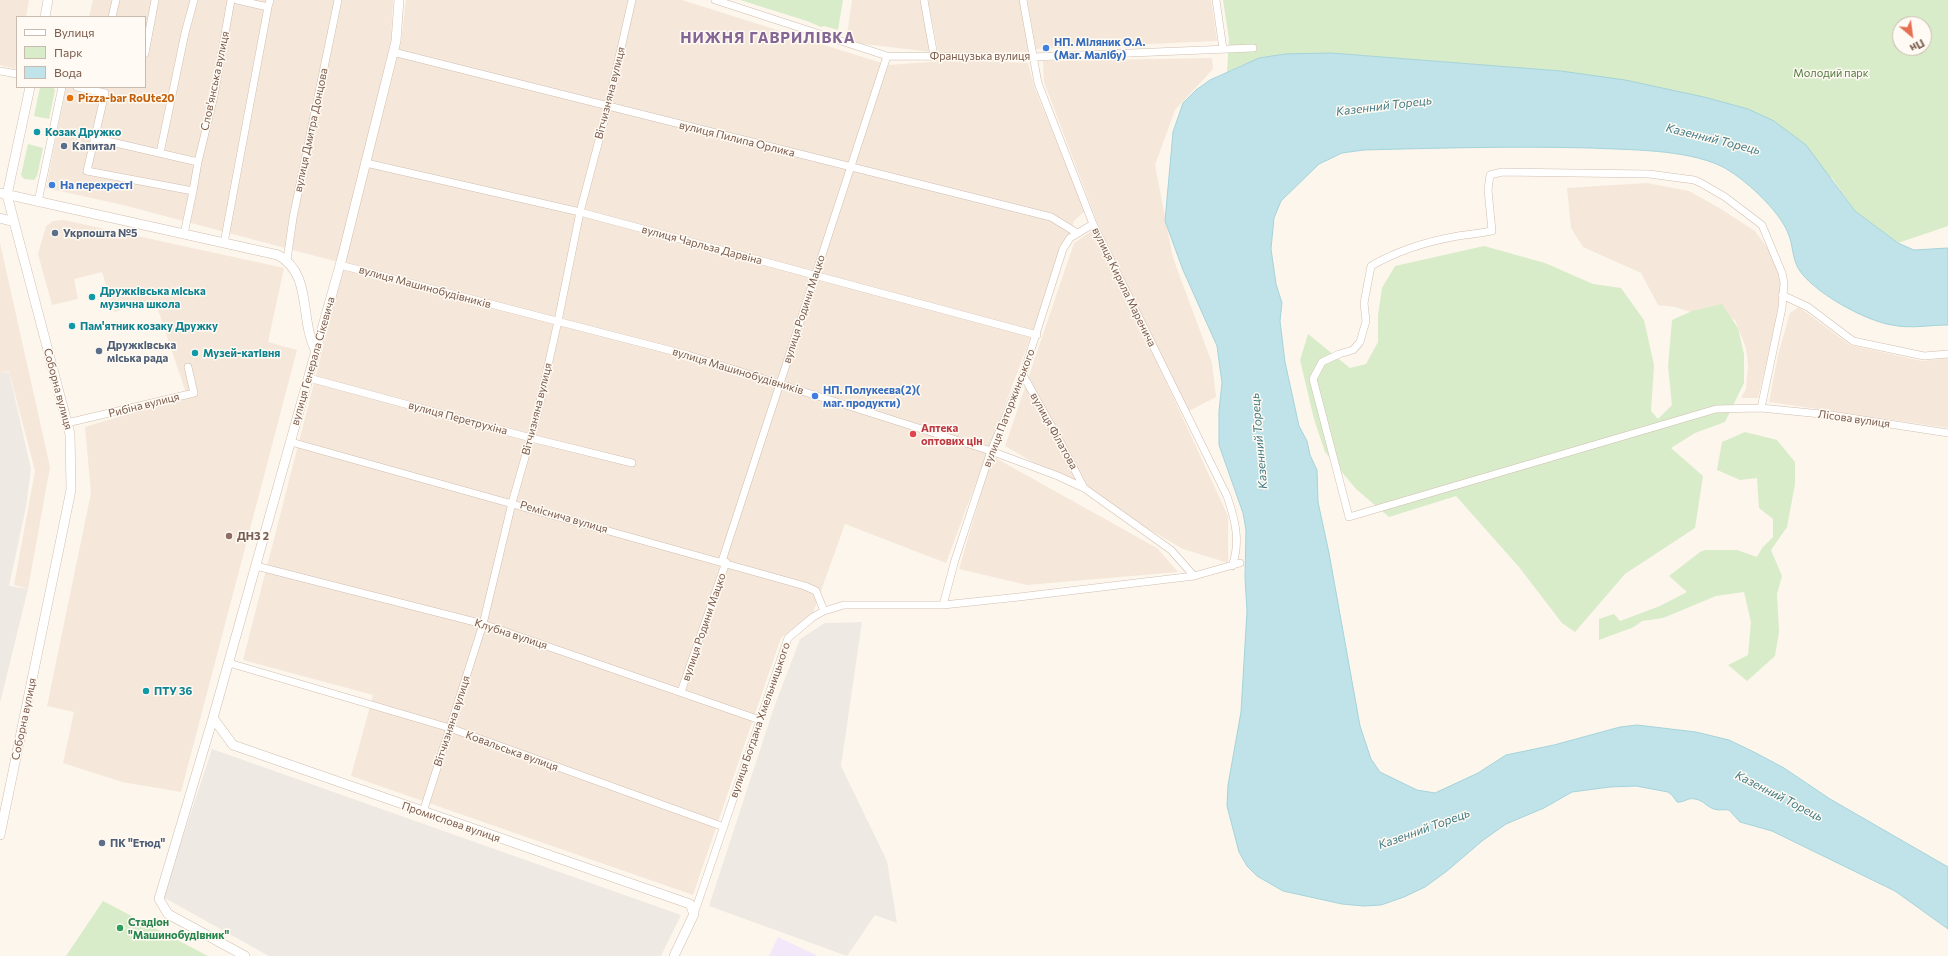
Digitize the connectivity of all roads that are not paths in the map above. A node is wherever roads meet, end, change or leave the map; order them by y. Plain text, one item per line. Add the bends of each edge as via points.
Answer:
1 (48, 0) edge
2 (116, 0) edge
3 (156, 0) edge
4 (194, 0) edge
5 (232, 0) edge
6 (237, 0) edge
7 (338, 0) edge
8 (399, 0) edge
9 (632, 0) edge
10 (715, 0) edge
11 (924, 0) edge
12 (1023, 0) edge
13 (1216, 0) edge
14 (269, 4) edge
15 (45, 16) edge
16 (112, 16) edge
17 (146, 48) edge
18 (1253, 48) dead end
19 (1223, 49) junction
20 (393, 52) junction
21 (887, 56) junction
22 (934, 56) junction
23 (1033, 57) junction
24 (0, 70) edge
25 (16, 74) edge
26 (30, 88) edge
27 (62, 88) edge
28 (84, 88) edge
29 (97, 90) edge
30 (608, 106) junction
31 (94, 138) junction
32 (160, 153) junction
33 (198, 162) junction
34 (366, 163) junction
35 (850, 167) junction
36 (193, 191) junction
37 (4, 194) edge
38 (38, 202) junction
39 (580, 212) junction
40 (0, 218) edge
41 (14, 222) junction
42 (1093, 224) junction
43 (1077, 233) junction
44 (184, 234) junction
45 (224, 242) junction
46 (287, 260) junction
47 (340, 265) junction
48 (815, 275) junction
49 (1782, 295) junction
50 (558, 322) junction
51 (1036, 335) junction
52 (316, 351) junction
53 (1948, 354) edge
54 (188, 367) dead end
55 (1022, 375) junction
56 (309, 378) junction
57 (780, 384) junction
58 (1760, 408) junction
59 (67, 424) junction
60 (1948, 433) edge
61 (530, 438) junction
62 (290, 442) junction
63 (991, 451) junction
64 (632, 463) dead end
65 (1084, 488) junction
66 (512, 503) junction
67 (724, 562) junction
68 (1240, 563) dead end
69 (256, 566) junction
70 (1232, 566) junction
71 (1194, 576) junction
72 (943, 604) junction
73 (824, 611) junction
74 (483, 624) junction
75 (229, 663) junction
76 (681, 692) junction
77 (213, 718) junction
78 (760, 720) junction
79 (450, 728) junction
80 (423, 812) junction
81 (724, 827) junction
82 (0, 835) edge
83 (694, 914) junction
84 (245, 956) edge
85 (674, 956) edge

1 - 15 street
2 - 16 street
3 - 17 street
4 - 32 street
5 - 33 street, Слов'янська вулиця via 214,96
6 - 14 street
7 - 46 street, вулиця Дмитра Донцова via 293,218
8 - 20 street, вулиця Генерала Сікевича
9 - 30 street, Вітчизняна вулиця
10 - 21 street, Французька вулиця
11 - 22 street
12 - 23 street, вулиця Кирила Маренича
13 - 19 street
14 - 45 street
18 - 19 street, Французька вулиця
19 - 23 street, Французька вулиця
20 - 30 street, вулиця Пилипа Орлика
20 - 34 street, вулиця Генерала Сікевича
21 - 22 street, Французька вулиця
21 - 35 street, вулиця Родини Мацко
22 - 23 street, Французька вулиця
23 - 42 street, вулиця Кирила Маренича via 1038,83
24 - 25 street
26 - 37 street, Соборна вулиця
27 - 38 street
28 - 29 street
29 - 31 street via 105,92
30 - 35 street, вулиця Пилипа Орлика
30 - 39 street, Вітчизняна вулиця
31 - 32 street
31 - 36 street via 87,171
32 - 33 street
33 - 36 street, Слов'янська вулиця
34 - 39 street, вулиця Чарльза Дарвіна
34 - 47 street, вулиця Генерала Сікевича
35 - 43 street, вулиця Пилипа Орлика via 1051,218
35 - 48 street, вулиця Родини Мацко
36 - 44 street, Слов'янська вулиця
37 - 38 street
37 - 41 street, Соборна вулиця
38 - 44 street
39 - 48 street, вулиця Чарльза Дарвіна
39 - 50 street, Вітчизняна вулиця
40 - 41 street
41 - 59 street, Соборна вулиця
42 - 43 street, вулиця Паторжинського
42 - 70 street, вулиця Кирила Маренича via 1227,496 1236,521 1237,545
43 - 51 street, вулиця Паторжинського via 1063,248
44 - 45 street
45 - 46 street via 278,255
46 - 52 street via 301,282 310,341
47 - 50 street, вулиця Машинобудівників
47 - 52 street, вулиця Генерала Сікевича
48 - 51 street, вулиця Чарльза Дарвіна
48 - 57 street, вулиця Родини Мацко
49 - 53 street via 1808,307 1853,341 1924,356
49 - 58 street
49 - 58 street, Лісова вулиця via 1782,273 1762,226 1701,182 1649,174 1502,172 1490,175 1488,190 1492,231 1458,236 1414,248 1371,266 1364,303 1366,321 1360,342 1353,350 1322,362 1313,379 1349,517 1716,409
50 - 57 street, вулиця Машинобудівників via 688,355
50 - 61 street, Вітчизняна вулиця
51 - 55 street, вулиця Паторжинського
52 - 56 street, вулиця Генерала Сікевича
54 - 59 street, Рибіна вулиця via 194,393
55 - 63 street, вулиця Паторжинського
55 - 65 street, вулиця Філатова
56 - 61 street, вулиця Перетрухіна
56 - 62 street, вулиця Генерала Сікевича
57 - 63 street, вулиця Машинобудівників
57 - 67 street, вулиця Родини Мацко
58 - 60 street, Лісова вулиця via 1831,415
59 - 82 street, Соборна вулиця via 70,434 71,490
61 - 64 street, вулиця Перетрухіна
61 - 66 street, Вітчизняна вулиця
62 - 66 street, Реміснича вулиця
62 - 69 street, вулиця Генерала Сікевича
63 - 65 street, вулиця Машинобудівників
63 - 72 street, вулиця Паторжинського
65 - 71 street, вулиця Машинобудівників via 1171,550
66 - 67 street, Реміснича вулиця
66 - 74 street, Вітчизняна вулиця
67 - 73 street, Реміснича вулиця via 816,591
67 - 76 street, вулиця Родини Мацко
68 - 70 street, вулиця Богдана Хмельницького
69 - 74 street, Клубна вулиця
69 - 75 street, вулиця Генерала Сікевича
70 - 71 street, вулиця Богдана Хмельницького
71 - 72 street, вулиця Богдана Хмельницького
72 - 73 street, вулиця Богдана Хмельницького via 844,605
73 - 78 street, вулиця Богдана Хмельницького via 788,638
74 - 76 street, Клубна вулиця
74 - 79 street, Вітчизняна вулиця
75 - 77 street, вулиця Генерала Сікевича
75 - 79 street, Ковальська вулиця
76 - 78 street, Клубна вулиця
77 - 80 street, Промислова вулиця via 233,745
77 - 84 street, вулиця Генерала Сікевича via 159,899 168,914
78 - 81 street, вулиця Богдана Хмельницького
79 - 80 street, Вітчизняна вулиця
79 - 81 street, Ковальська вулиця
80 - 83 street, Промислова вулиця via 690,904
81 - 83 street, вулиця Богдана Хмельницького
83 - 85 street, вулиця Богдана Хмельницького

